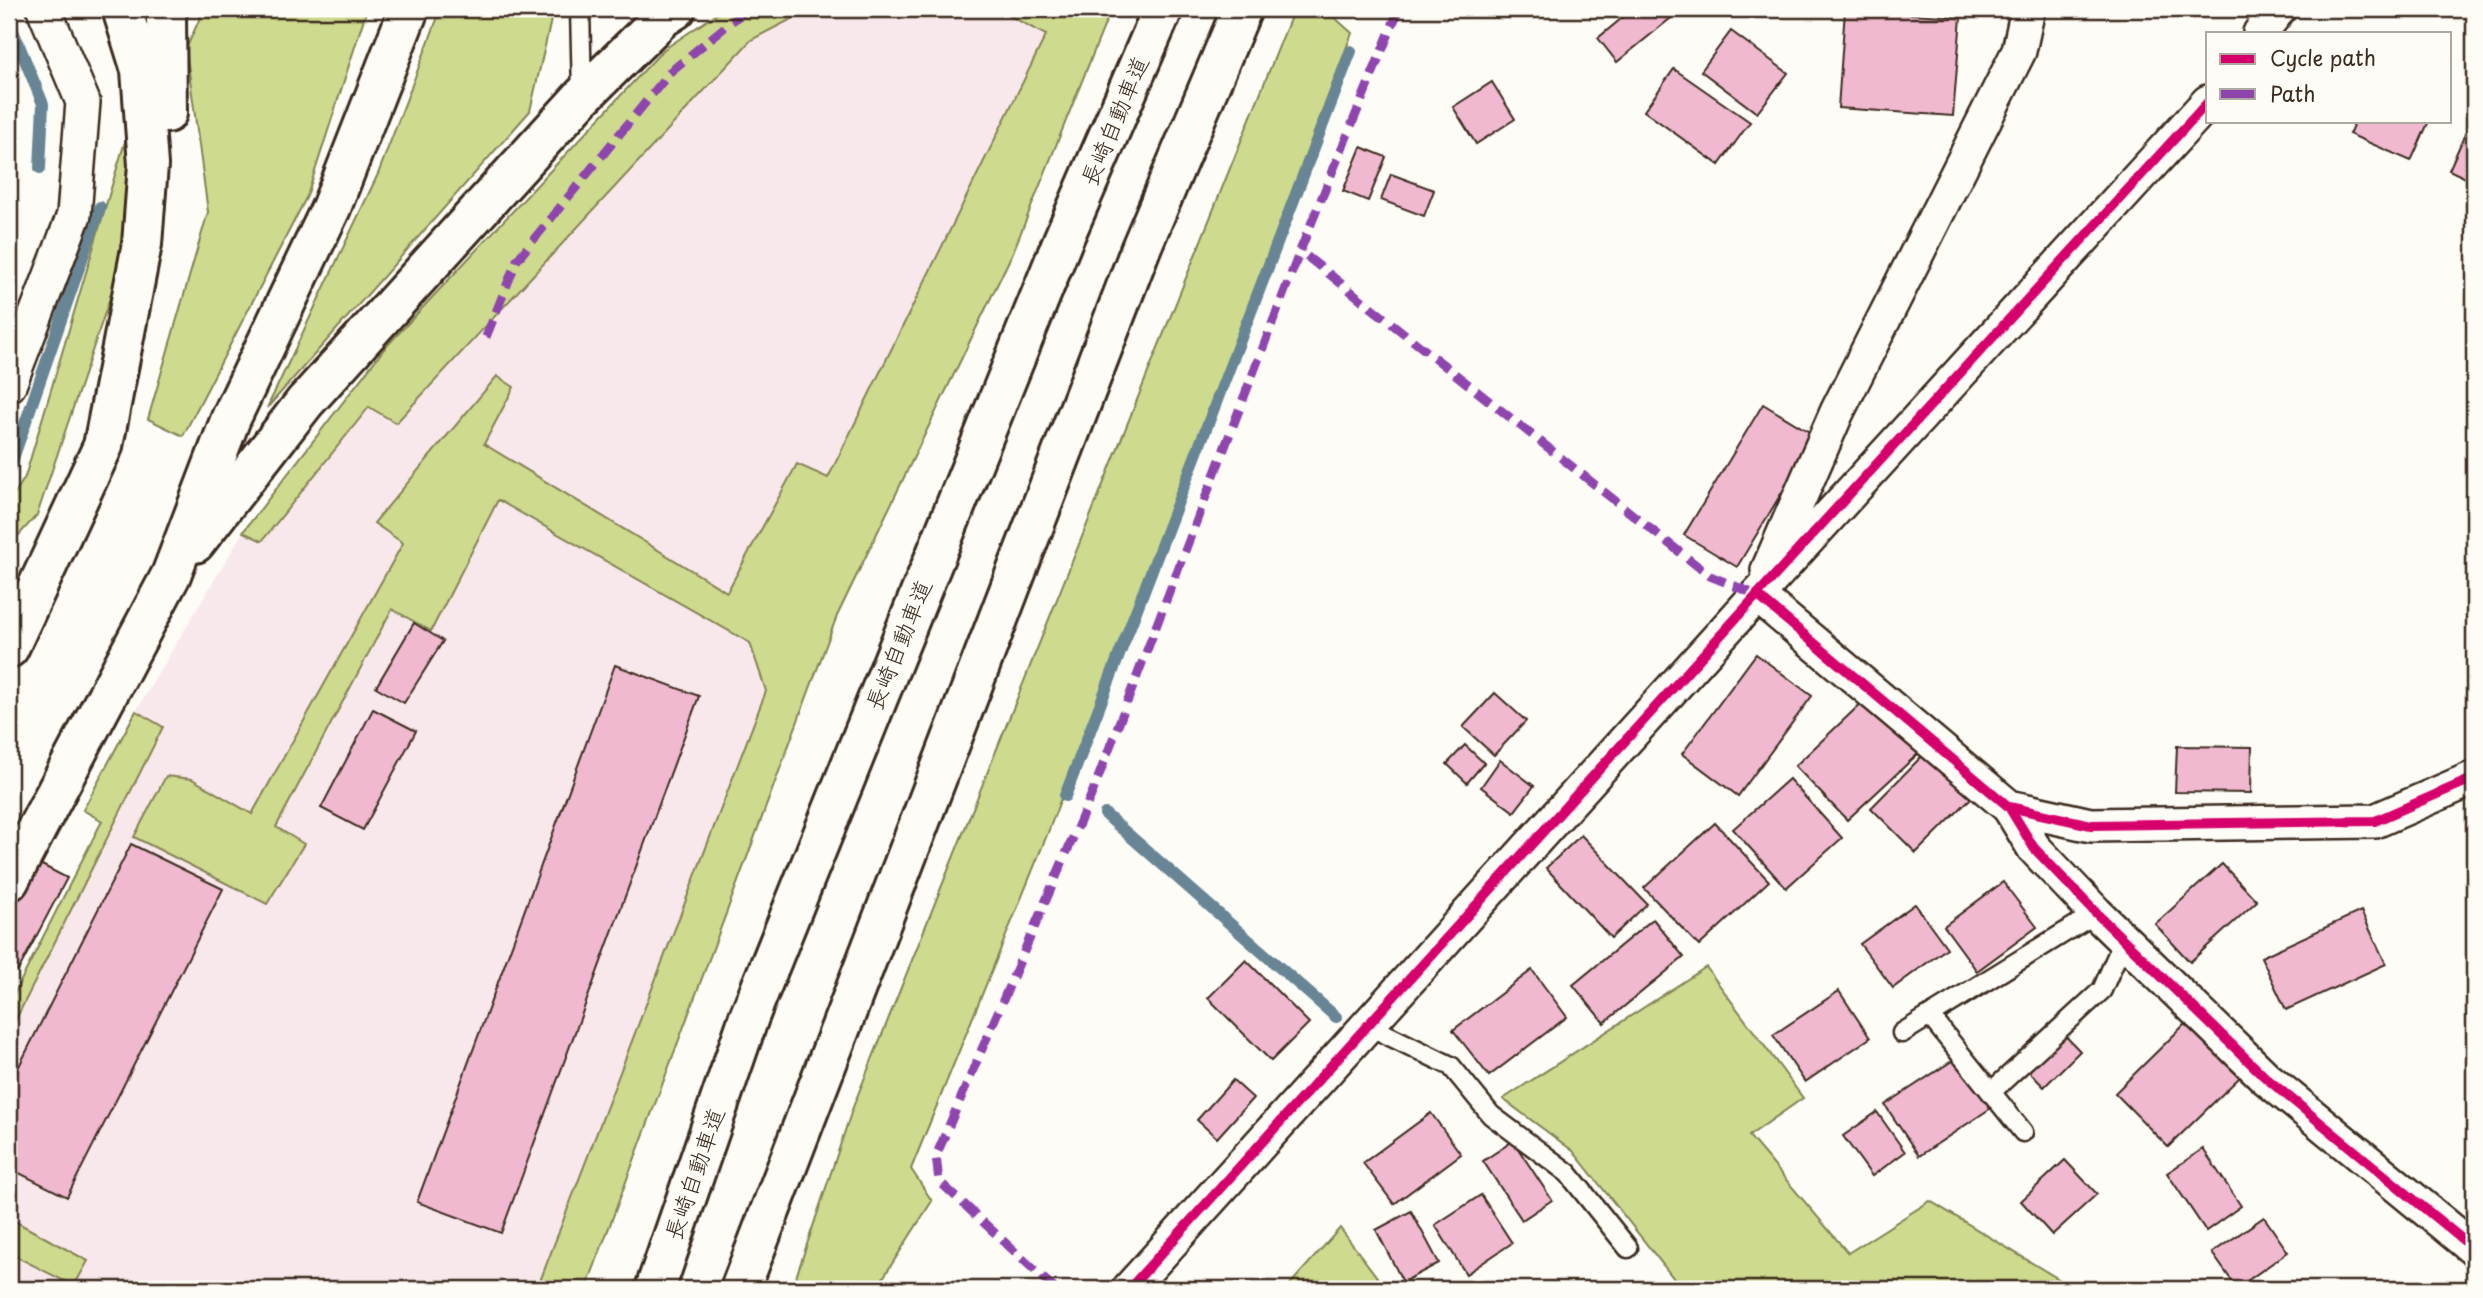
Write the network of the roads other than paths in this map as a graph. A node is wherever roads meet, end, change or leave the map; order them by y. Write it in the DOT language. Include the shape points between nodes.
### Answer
graph roads {
  1 [pos="44,9"];
  2 [pos="122,9"];
  3 [pos="168,9"];
  4 [pos="409,9"];
  5 [pos="580,9"];
  6 [pos="676,9"];
  7 [pos="1163,9"];
  8 [pos="1242,9"];
  9 [pos="2028,9"];
  10 [pos="2279,9"];
  11 [pos="2261,32"];
  12 [pos="582,97"];
  13 [pos="2206,104"];
  14 [pos="9,385"];
  15 [pos="103,446"];
  16 [pos="171,575"];
  17 [pos="1757,595"];
  18 [pos="9,648"];
  19 [pos="2474,778"];
  20 [pos="2009,807"];
  21 [pos="9,881"];
  22 [pos="2096,913"];
  23 [pos="2123,942"];
  24 [pos="1930,1016"];
  25 [pos="1367,1025"];
  26 [pos="1902,1033"];
  27 [pos="1991,1092"];
  28 [pos="2023,1132"];
  29 [pos="1628,1248"];
  30 [pos="2474,1249"];
  31 [pos="655,1289"];
  32 [pos="740,1289"];
  33 [pos="1129,1289"];
  1 -- 14 [label="street" via="83,102 74,215"];
  2 -- 15 [label="highway" via="141,70 148,165 142,244"];
  3 -- 15 [label="highway" via="164,228"];
  4 -- 16 [label="highway" via="331,208 231,418"];
  5 -- 12 [label="lane"];
  6 -- 12 [label="highway"];
  7 -- 31 [label="highway, 長崎自動車道" via="1063,240 749,1017"];
  8 -- 32 [label="highway" via="1141,248"];
  9 -- 17 [label="street" via="2018,51 1837,412"];
  10 -- 11 [label="street"];
  12 -- 16 [label="highway" via="304,402"];
  13 -- 17 [label="street"];
  15 -- 18 [label="highway"];
  16 -- 21 [label="highway"];
  17 -- 20 [label="street"];
  17 -- 25 [label="street"];
  19 -- 20 [label="street" via="2375,821 2091,825"];
  20 -- 22 [label="street" via="2034,848"];
  22 -- 23 [label="street"];
  22 -- 24 [label="lane"];
  23 -- 27 [label="lane" via="2102,990"];
  23 -- 30 [label="street" via="2266,1078"];
  24 -- 26 [label="lane"];
  24 -- 27 [label="lane"];
  25 -- 29 [label="lane" via="1451,1066 1491,1115 1568,1173"];
  25 -- 33 [label="street"];
  27 -- 28 [label="lane"];
}
